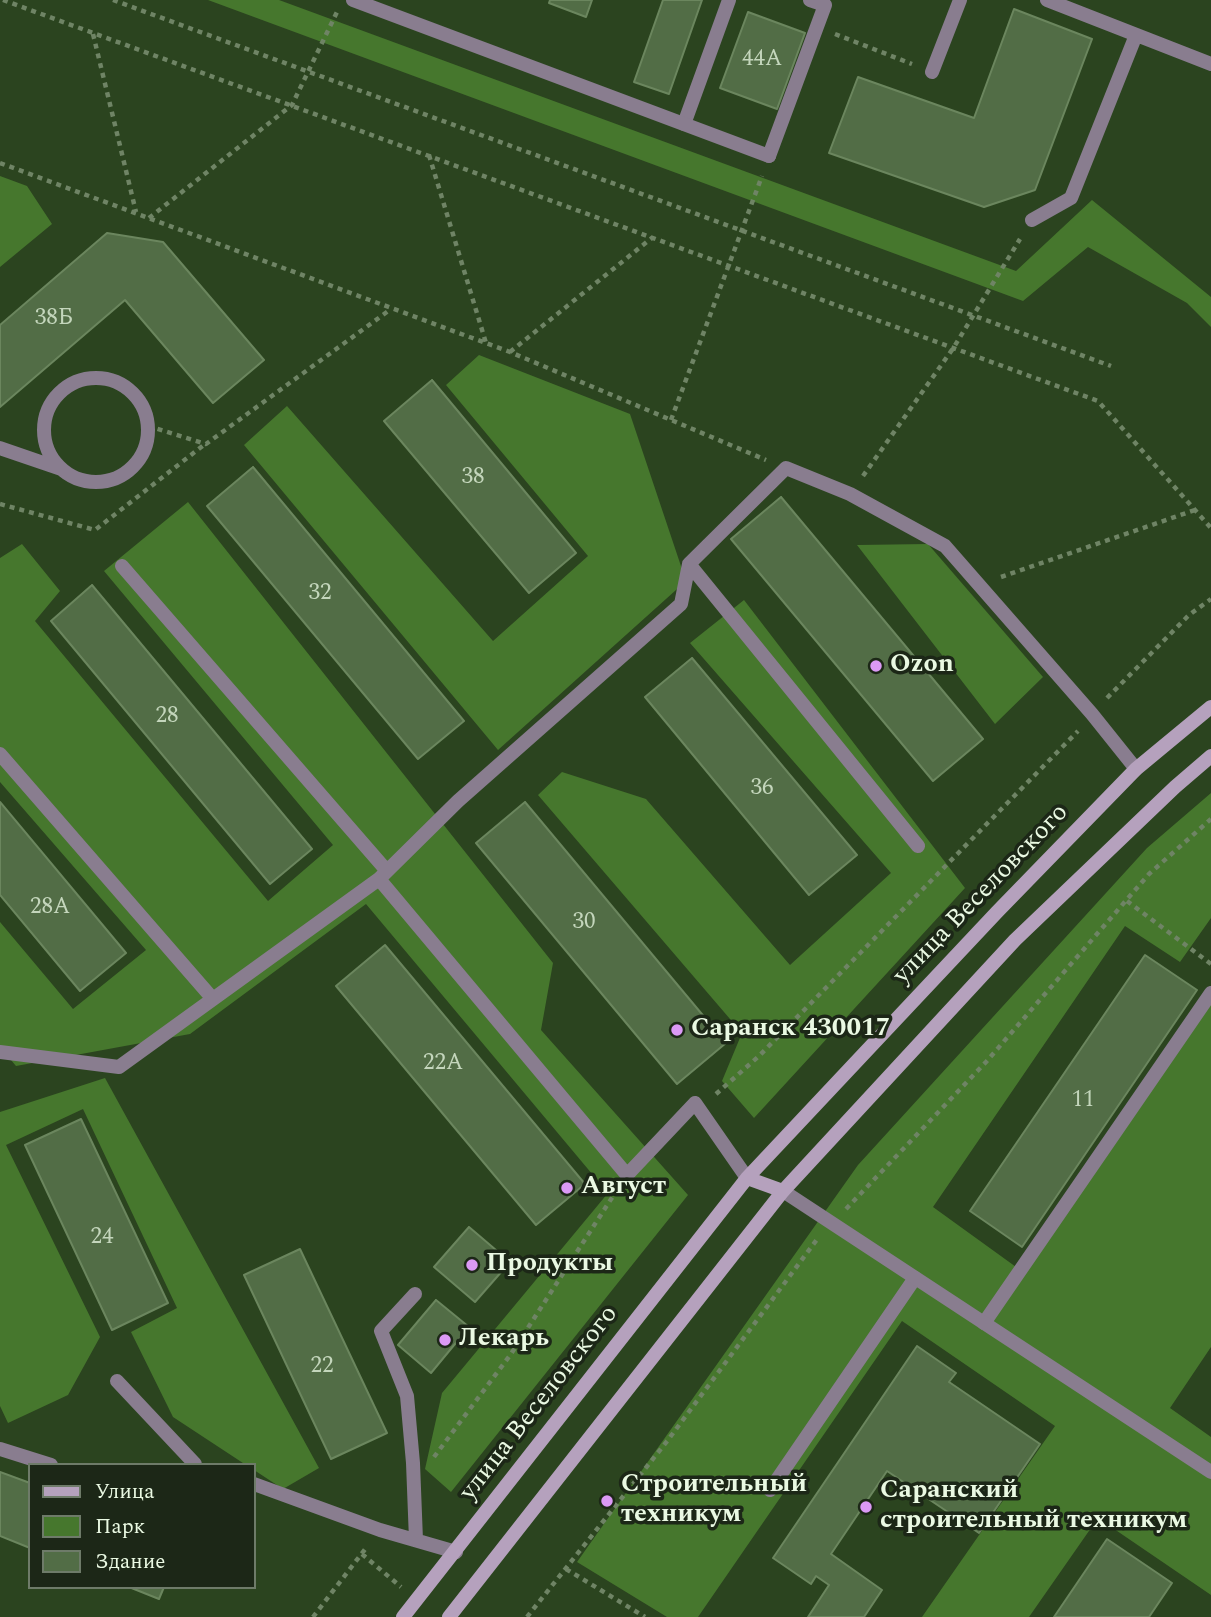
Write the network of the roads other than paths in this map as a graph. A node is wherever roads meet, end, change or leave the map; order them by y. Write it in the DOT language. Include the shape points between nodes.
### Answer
graph roads {
  1 [pos="353,0"];
  2 [pos="729,0"];
  3 [pos="810,0"];
  4 [pos="960,0"];
  5 [pos="1047,0"];
  6 [pos="1136,35"];
  7 [pos="1211,64"];
  8 [pos="932,72"];
  9 [pos="684,124"];
  10 [pos="1032,220"];
  11 [pos="0,448"];
  12 [pos="61,469"];
  13 [pos="689,564"];
  14 [pos="122,566"];
  15 [pos="1211,707"];
  16 [pos="0,754"];
  17 [pos="1211,755"];
  18 [pos="1136,769"];
  19 [pos="918,846"];
  20 [pos="383,875"];
  21 [pos="1211,993"];
  22 [pos="213,999"];
  23 [pos="0,1052"];
  24 [pos="747,1178"];
  25 [pos="783,1191"];
  26 [pos="915,1278"];
  27 [pos="415,1294"];
  28 [pos="984,1323"];
  29 [pos="117,1381"];
  30 [pos="0,1449"];
  31 [pos="45,1463"];
  32 [pos="195,1463"];
  33 [pos="1211,1472"];
  34 [pos="256,1486"];
  35 [pos="770,1490"];
  36 [pos="416,1540"];
  37 [pos="456,1552"];
  38 [pos="403,1617"];
  39 [pos="449,1617"];
  1 -- 9 [label="street"];
  2 -- 9 [label="street"];
  3 -- 9 [label="street" via="825,5 769,156"];
  4 -- 8 [label="street"];
  5 -- 6 [label="street"];
  6 -- 7 [label="street"];
  6 -- 10 [label="street" via="1071,198"];
  11 -- 12 [label="street"];
  12 -- 12 [label="street" via="50,456 44,423 58,393 72,383 105,378 134,394 148,426 146,443 126,472 93,482"];
  13 -- 18 [label="street" via="786,468 850,494 945,545"];
  13 -- 19 [label="street"];
  13 -- 20 [label="street" via="681,604 458,801"];
  14 -- 20 [label="street"];
  15 -- 18 [label="main road, улица Веселовского"];
  16 -- 22 [label="street"];
  17 -- 25 [label="main road" via="1015,940"];
  18 -- 24 [label="main road, улица Веселовского"];
  20 -- 22 [label="street"];
  20 -- 24 [label="street" via="626,1175 695,1103"];
  21 -- 28 [label="street"];
  22 -- 23 [label="street" via="119,1067"];
  24 -- 25 [label="main road"];
  24 -- 37 [label="main road, улица Веселовского"];
  25 -- 26 [label="street"];
  25 -- 39 [label="main road"];
  26 -- 28 [label="street"];
  26 -- 35 [label="street"];
  27 -- 36 [label="street" via="381,1331 407,1396"];
  28 -- 33 [label="street"];
  29 -- 32 [label="street"];
  30 -- 31 [label="street"];
  34 -- 36 [label="street"];
  36 -- 37 [label="street"];
  37 -- 38 [label="main road, улица Веселовского"];
}
